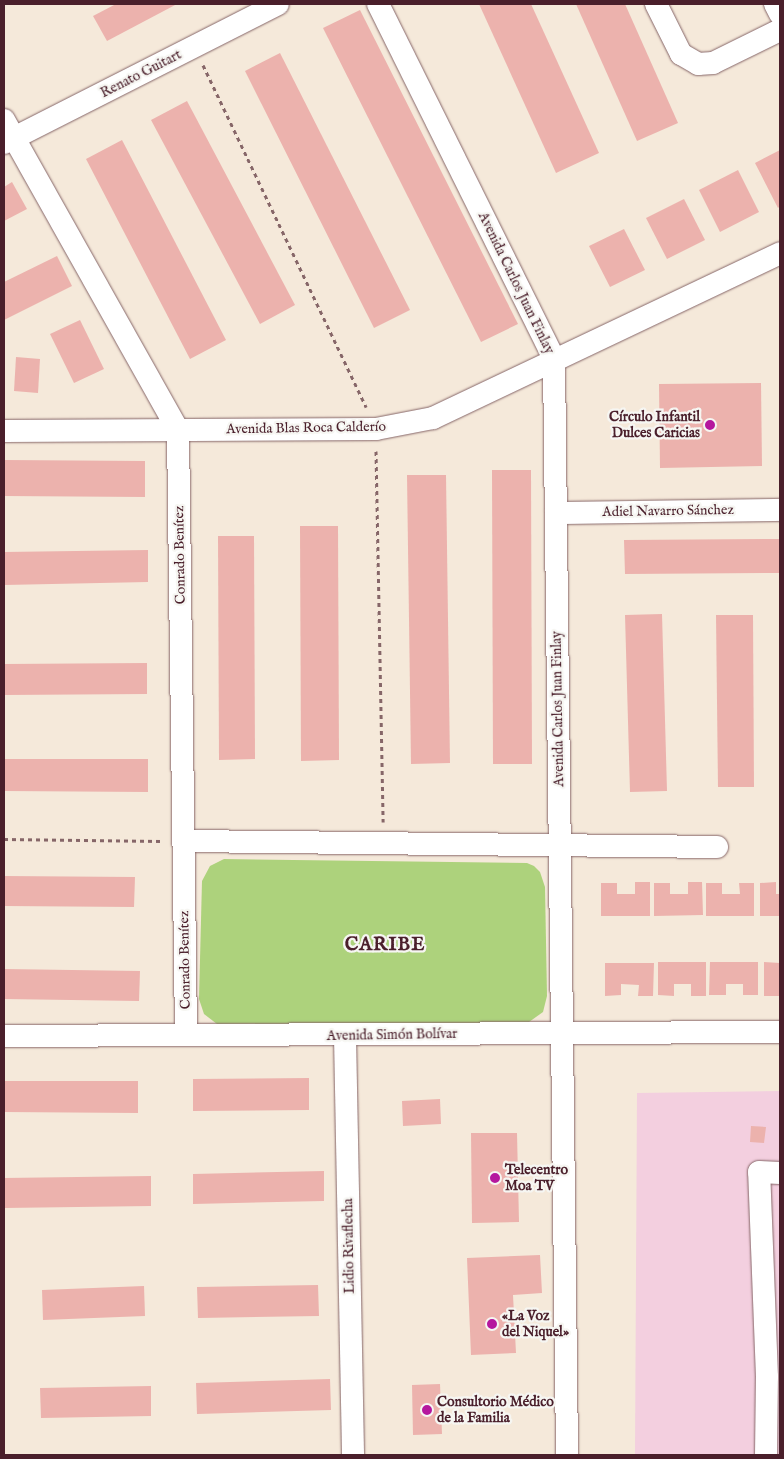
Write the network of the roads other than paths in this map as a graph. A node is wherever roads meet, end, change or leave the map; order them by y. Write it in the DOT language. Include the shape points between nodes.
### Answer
graph roads {
  1 [pos="278,4"];
  2 [pos="378,4"];
  3 [pos="656,4"];
  4 [pos="775,4"];
  5 [pos="780,14"];
  6 [pos="780,30"];
  7 [pos="7,134"];
  8 [pos="780,253"];
  9 [pos="554,359"];
  10 [pos="178,430"];
  11 [pos="4,431"];
  12 [pos="780,510"];
  13 [pos="556,513"];
  14 [pos="184,841"];
  15 [pos="560,846"];
  16 [pos="717,847"];
  17 [pos="780,1032"];
  18 [pos="562,1033"];
  19 [pos="186,1035"];
  20 [pos="4,1036"];
  21 [pos="345,1036"];
  22 [pos="780,1172"];
  23 [pos="353,1455"];
  24 [pos="567,1455"];
  25 [pos="766,1455"];
  1 -- 7 [label="street, Renato Guitart"];
  2 -- 9 [label="street, Avenida Carlos Juan Finlay"];
  3 -- 6 [label="street" via="681,54 698,64 713,63"];
  4 -- 5 [label="street"];
  7 -- 10 [label="street, Conrado Benítez"];
  8 -- 9 [label="street, Avenida Blas Roca Calderío"];
  9 -- 10 [label="street, Avenida Blas Roca Calderío" via="433,418 376,429"];
  9 -- 13 [label="street, Avenida Carlos Juan Finlay"];
  10 -- 11 [label="street, Avenida Blas Roca Calderío"];
  10 -- 14 [label="street, Conrado Benítez"];
  12 -- 13 [label="street, Adiel Navarro Sánchez"];
  13 -- 15 [label="street, Avenida Carlos Juan Finlay"];
  14 -- 15 [label="street"];
  14 -- 19 [label="street, Conrado Benítez"];
  15 -- 16 [label="street"];
  15 -- 18 [label="street, Avenida Carlos Juan Finlay"];
  17 -- 18 [label="street, Avenida Simón Bolívar"];
  18 -- 21 [label="street, Avenida Simón Bolívar"];
  18 -- 24 [label="street, Avenida Carlos Juan Finlay"];
  19 -- 20 [label="street, Avenida Simón Bolívar"];
  19 -- 21 [label="street, Avenida Simón Bolívar"];
  21 -- 23 [label="street, Lidio Rivaflecha"];
  22 -- 25 [label="street" via="759,1172 768,1377"];
}
